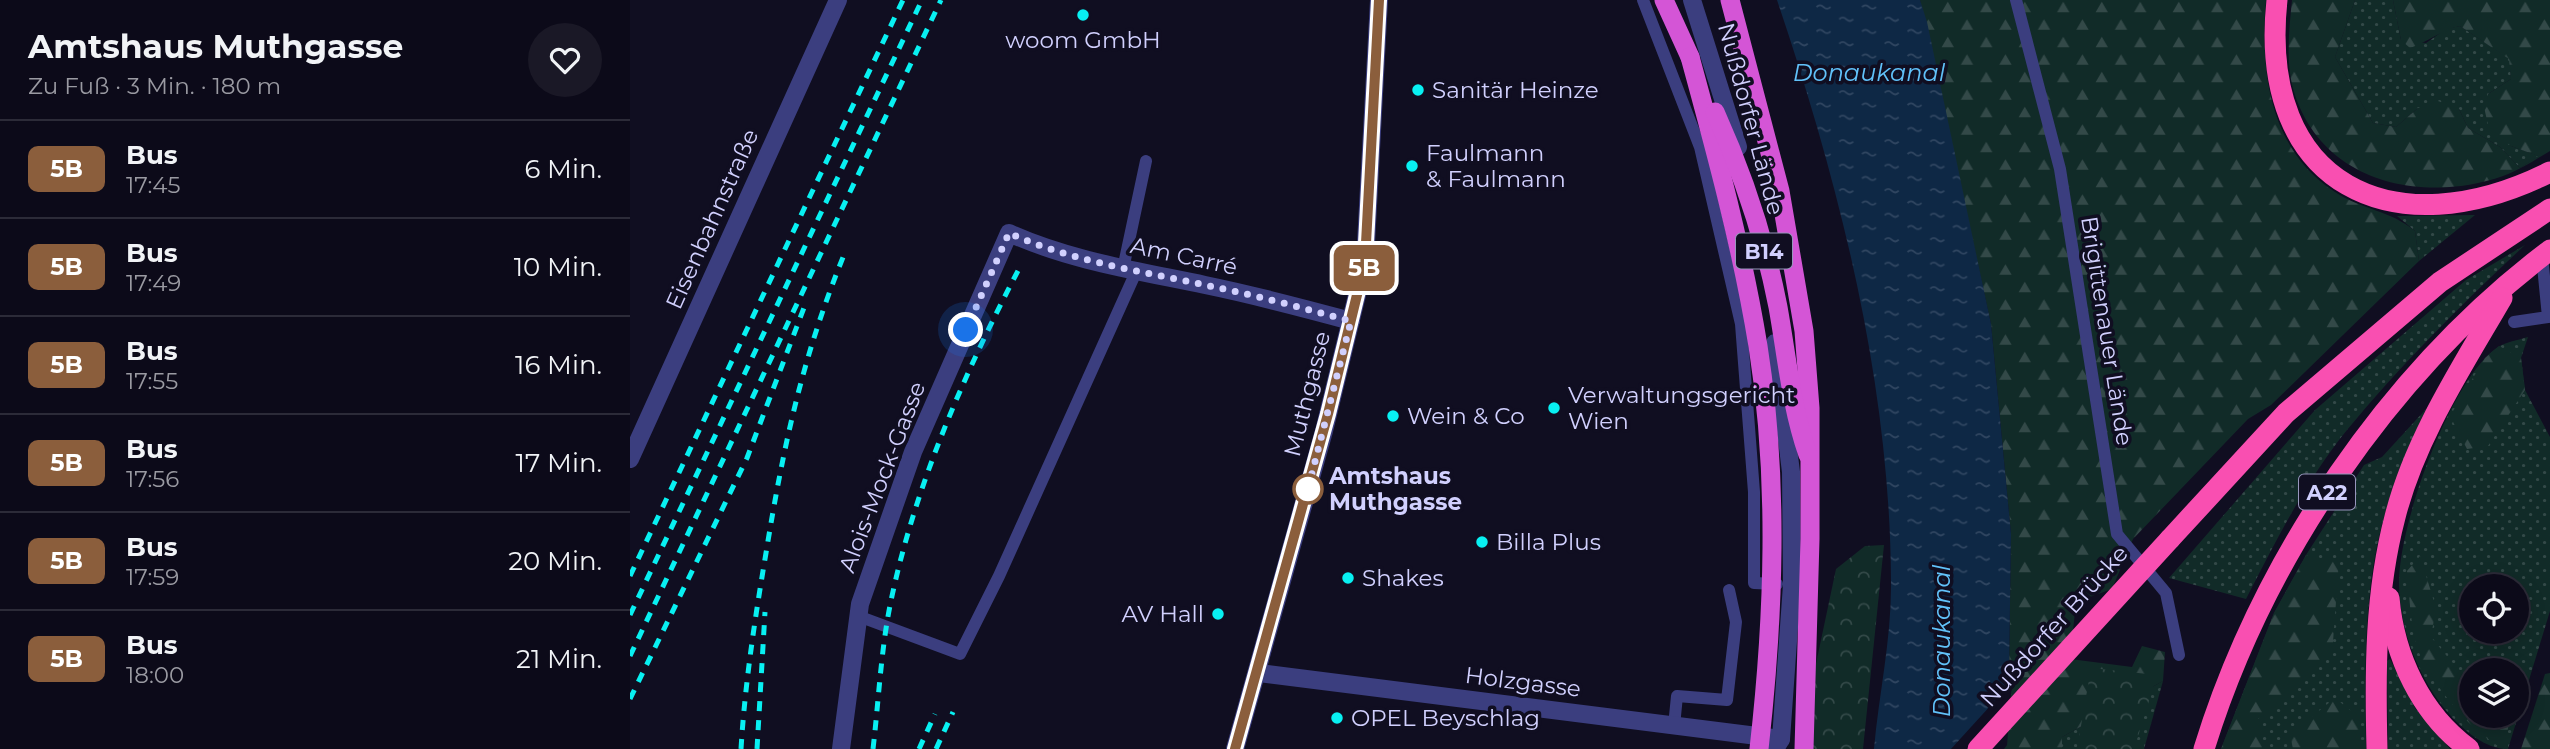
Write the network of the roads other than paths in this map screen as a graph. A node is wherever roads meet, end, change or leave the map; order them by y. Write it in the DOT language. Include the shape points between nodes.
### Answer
graph roads {
  1 [pos="838,0"];
  2 [pos="1379,0"];
  3 [pos="1643,0"];
  4 [pos="1664,0"];
  5 [pos="1692,0"];
  6 [pos="1730,0"];
  7 [pos="2016,0"];
  8 [pos="2277,0"];
  9 [pos="1690,57"];
  10 [pos="1146,161"];
  11 [pos="2550,172"];
  12 [pos="2550,209"];
  13 [pos="1009,233"];
  14 [pos="2546,253"];
  15 [pos="1130,270"];
  16 [pos="2514,278"];
  17 [pos="1351,321"];
  18 [pos="2514,322"];
  19 [pos="1808,455"];
  20 [pos="630,459"];
  21 [pos="2386,570"];
  22 [pos="1792,585"];
  23 [pos="1729,590"];
  24 [pos="858,616"];
  25 [pos="2179,655"];
  26 [pos="1259,673"];
  27 [pos="1674,726"];
  28 [pos="1778,744"];
  29 [pos="841,749"];
  30 [pos="1236,749"];
  31 [pos="1759,749"];
  32 [pos="1804,749"];
  33 [pos="1978,749"];
  34 [pos="2204,749"];
  35 [pos="2377,749"];
  36 [pos="2469,749"];
  1 -- 20 [label="street, Eisenbahnstraße"];
  2 -- 17 [label="street, Muthgasse" via="1365,262"];
  3 -- 22 [label="lane" via="1700,147 1741,324 1754,492 1754,583"];
  4 -- 9 [label="highway, B14"];
  5 -- 22 [label="street, Nußdorfer Lände" via="1737,145 1769,294 1791,472"];
  6 -- 19 [label="highway" via="1780,191 1794,267 1810,408"];
  7 -- 25 [label="lane, Brigittenauer Lände" via="2060,169 2117,534 2166,593"];
  8 -- 11 [label="highway" via="2275,59 2285,106 2308,151 2346,186 2403,205 2442,206 2477,201"];
  9 -- 19 [label="highway, B14, bridge" via="1734,154 1754,214"];
  9 -- 31 [label="highway, bridge" via="1745,278 1766,422 1772,576"];
  10 -- 15 [label="lane"];
  12 -- 33 [label="highway, Nußdorfer Brücke, bridge" via="2440,282 2286,413"];
  13 -- 15 [label="street, Am Carré" via="1035,245"];
  13 -- 24 [label="street, Alois-Mock-Gasse" via="913,452"];
  14 -- 16 [label="highway, A22"];
  14 -- 18 [label="lane" via="2548,317"];
  15 -- 17 [label="street, Am Carré"];
  15 -- 24 [label="lane" via="999,576 960,654"];
  16 -- 21 [label="highway" via="2419,451 2395,516"];
  16 -- 34 [label="highway, A22" via="2420,373 2332,483 2272,585 2233,668"];
  17 -- 26 [label="street, Muthgasse"];
  19 -- 32 [label="highway, B14"];
  21 -- 35 [label="highway" via="2375,657"];
  21 -- 36 [label="highway" via="2394,634 2403,662 2434,715"];
  22 -- 28 [label="street, Nußdorfer Lände"];
  23 -- 27 [label="lane" via="1736,622 1727,700 1677,696"];
  24 -- 29 [label="street, Alois-Mock-Gasse"];
  26 -- 27 [label="street, Holzgasse"];
  26 -- 30 [label="street, Muthgasse"];
  27 -- 28 [label="street, Holzgasse"];
}
